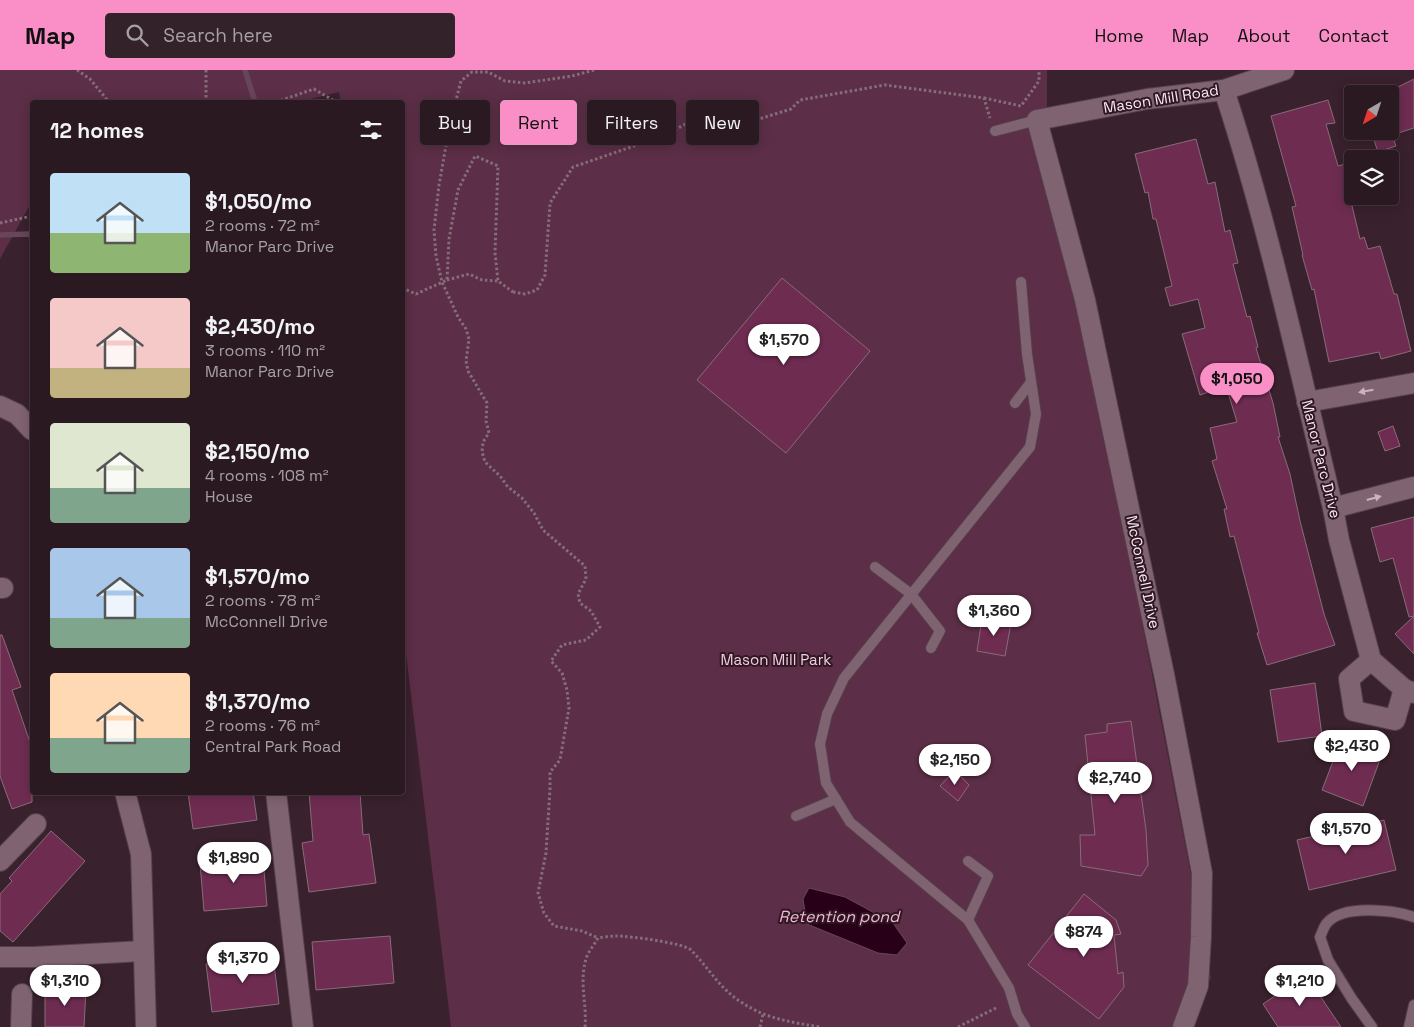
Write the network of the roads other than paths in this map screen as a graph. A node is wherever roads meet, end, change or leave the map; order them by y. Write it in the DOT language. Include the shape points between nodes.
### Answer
graph roads {
  1 [pos="1284,70"];
  2 [pos="1224,90"];
  3 [pos="1037,120"];
  4 [pos="995,130"];
  5 [pos="1021,282"];
  6 [pos="1031,382"];
  7 [pos="1414,383"];
  8 [pos="1307,402"];
  9 [pos="1015,403"];
  10 [pos="0,406"];
  11 [pos="30,428"];
  12 [pos="1414,488"];
  13 [pos="1333,508"];
  14 [pos="875,567"];
  15 [pos="911,594"];
  16 [pos="931,648"];
  17 [pos="1371,660"];
  18 [pos="1409,691"];
  19 [pos="126,795"];
  20 [pos="276,795"];
  21 [pos="836,799"];
  22 [pos="796,816"];
  23 [pos="36,824"];
  24 [pos="0,861"];
  25 [pos="968,861"];
  26 [pos="1414,917"];
  27 [pos="968,920"];
  28 [pos="143,951"];
  29 [pos="0,957"];
  30 [pos="22,994"];
  31 [pos="1414,1005"];
  32 [pos="21,1027"];
  33 [pos="146,1027"];
  34 [pos="303,1027"];
  35 [pos="1025,1027"];
  36 [pos="1182,1027"];
  37 [pos="1372,1027"];
  38 [pos="1409,1027"];
  1 -- 2 [label="street, Mason Mill Road"];
  2 -- 3 [label="street, Mason Mill Road" via="1147,99"];
  2 -- 8 [label="street, Manor Parc Drive" via="1245,158"];
  3 -- 4 [label="lane"];
  3 -- 36 [label="street, McConnell Drive" via="1085,300 1165,679 1202,873 1198,986"];
  5 -- 6 [label="lane"];
  6 -- 9 [label="lane"];
  6 -- 15 [label="lane" via="1036,414 1030,447"];
  7 -- 8 [label="street, one-way"];
  8 -- 13 [label="street, Manor Parc Drive"];
  10 -- 11 [label="street" via="17,414"];
  13 -- 12 [label="street, one-way"];
  13 -- 17 [label="street, Manor Parc Drive"];
  14 -- 15 [label="lane"];
  15 -- 16 [label="lane" via="940,631"];
  15 -- 21 [label="lane" via="844,678 827,714 820,744 826,782"];
  17 -- 18 [label="street"];
  17 -- 18 [label="street" via="1349,679 1354,711 1395,720"];
  19 -- 28 [label="street" via="141,854"];
  20 -- 34 [label="street"];
  21 -- 22 [label="lane"];
  21 -- 27 [label="lane" via="850,822"];
  23 -- 24 [label="street"];
  25 -- 27 [label="lane" via="988,876"];
  26 -- 37 [label="lane" via="1400,912 1368,909 1337,916 1326,923 1320,937 1328,960"];
  27 -- 35 [label="lane" via="1008,988"];
  28 -- 29 [label="street"];
  28 -- 33 [label="street"];
  30 -- 32 [label="street"];
  31 -- 38 [label="lane"];
}
